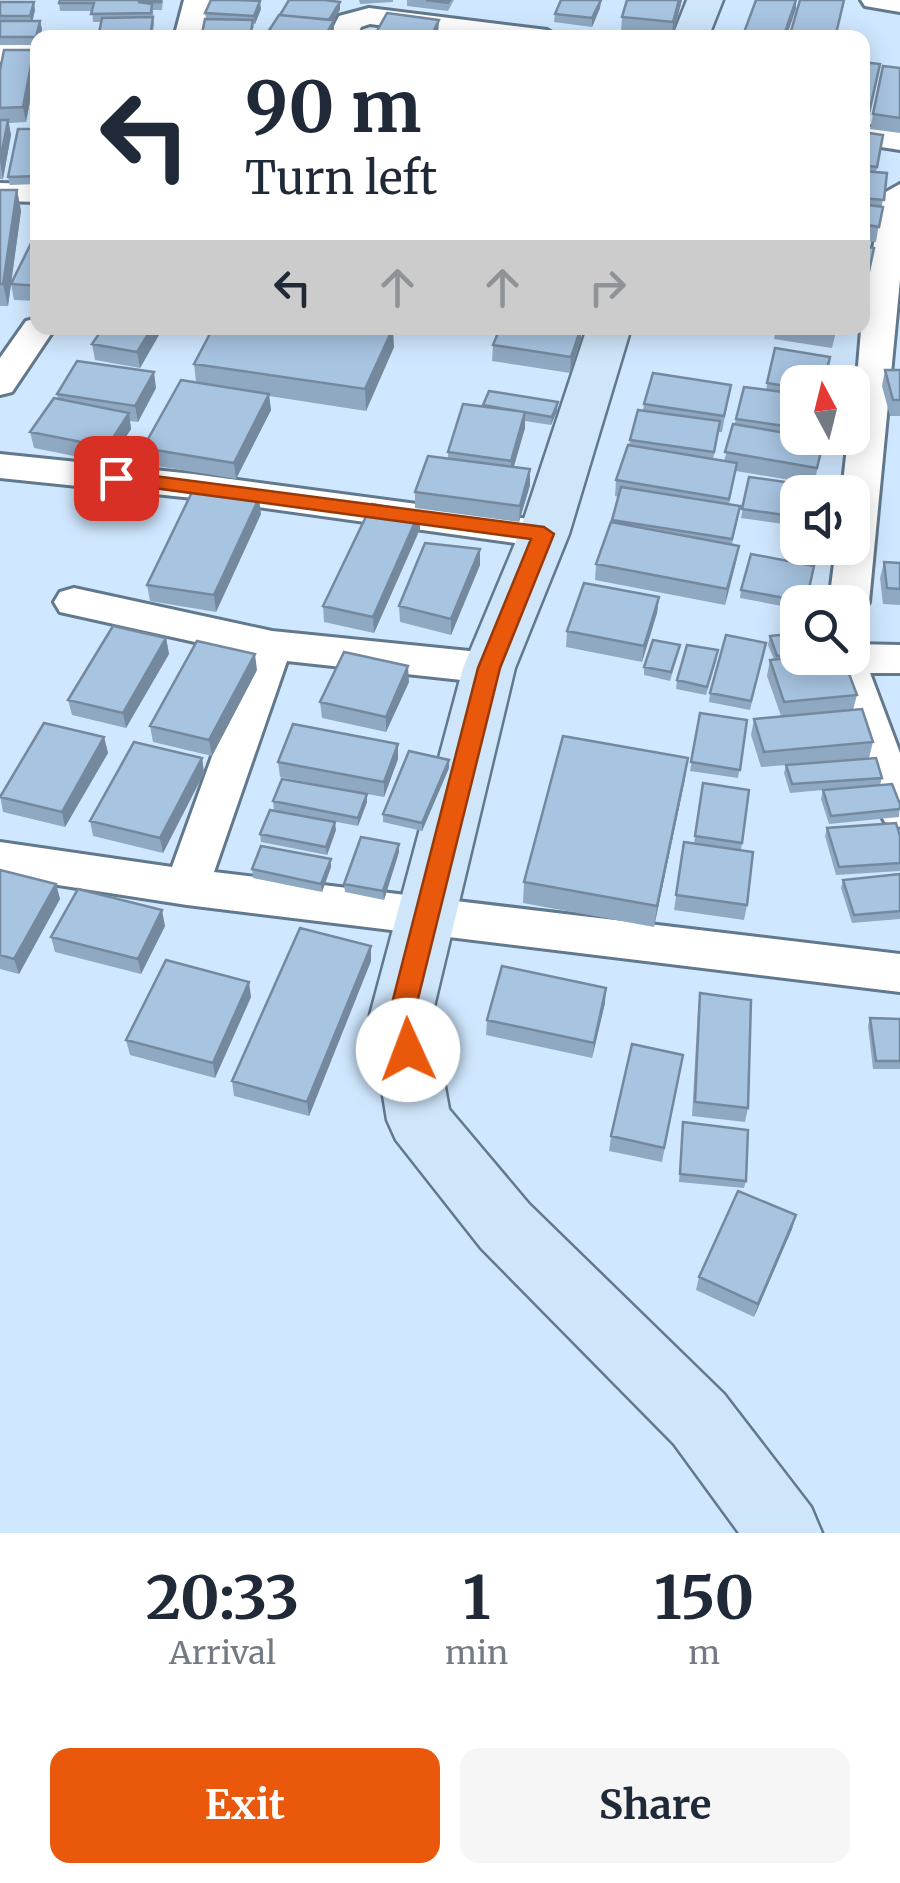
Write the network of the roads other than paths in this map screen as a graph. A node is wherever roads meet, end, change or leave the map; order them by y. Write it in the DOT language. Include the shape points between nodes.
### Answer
graph roads {
  1 [pos="198,0"];
  2 [pos="705,0"];
  3 [pos="875,0"];
  4 [pos="900,4"];
  5 [pos="190,30"];
  6 [pos="346,30"];
  7 [pos="482,30"];
  8 [pos="693,30"];
  9 [pos="0,53"];
  10 [pos="30,53"];
  11 [pos="870,137"];
  12 [pos="900,141"];
  13 [pos="0,192"];
  14 [pos="30,193"];
  15 [pos="900,193"];
  16 [pos="881,294"];
  17 [pos="30,325"];
  18 [pos="0,326"];
  19 [pos="32,335"];
  20 [pos="607,335"];
  21 [pos="0,384"];
  22 [pos="0,466"];
  23 [pos="544,534"];
  24 [pos="851,585"];
  25 [pos="74,602"];
  26 [pos="272,645"];
  27 [pos="870,658"];
  28 [pos="900,659"];
  29 [pos="489,668"];
  30 [pos="850,675"];
  31 [pos="900,810"];
  32 [pos="0,859"];
  33 [pos="187,887"];
  34 [pos="430,916"];
  35 [pos="900,973"];
  36 [pos="785,1533"];
  1 -- 5 [label="street"];
  2 -- 8 [label="street"];
  3 -- 4 [label="street"];
  6 -- 7 [label="street" via="369,16"];
  9 -- 10 [label="street"];
  11 -- 12 [label="street"];
  13 -- 14 [label="street"];
  15 -- 16 [label="street"];
  16 -- 24 [label="street"];
  17 -- 18 [label="street"];
  19 -- 21 [label="street"];
  20 -- 23 [label="street"];
  22 -- 23 [label="street"];
  23 -- 29 [label="street"];
  25 -- 26 [label="street"];
  26 -- 29 [label="street"];
  26 -- 33 [label="street"];
  27 -- 28 [label="street"];
  29 -- 34 [label="street"];
  30 -- 31 [label="street"];
  32 -- 33 [label="street"];
  33 -- 34 [label="street"];
  34 -- 35 [label="street"];
  34 -- 36 [label="street" via="402,1015 420,1120 505,1226 699,1419"];
}
